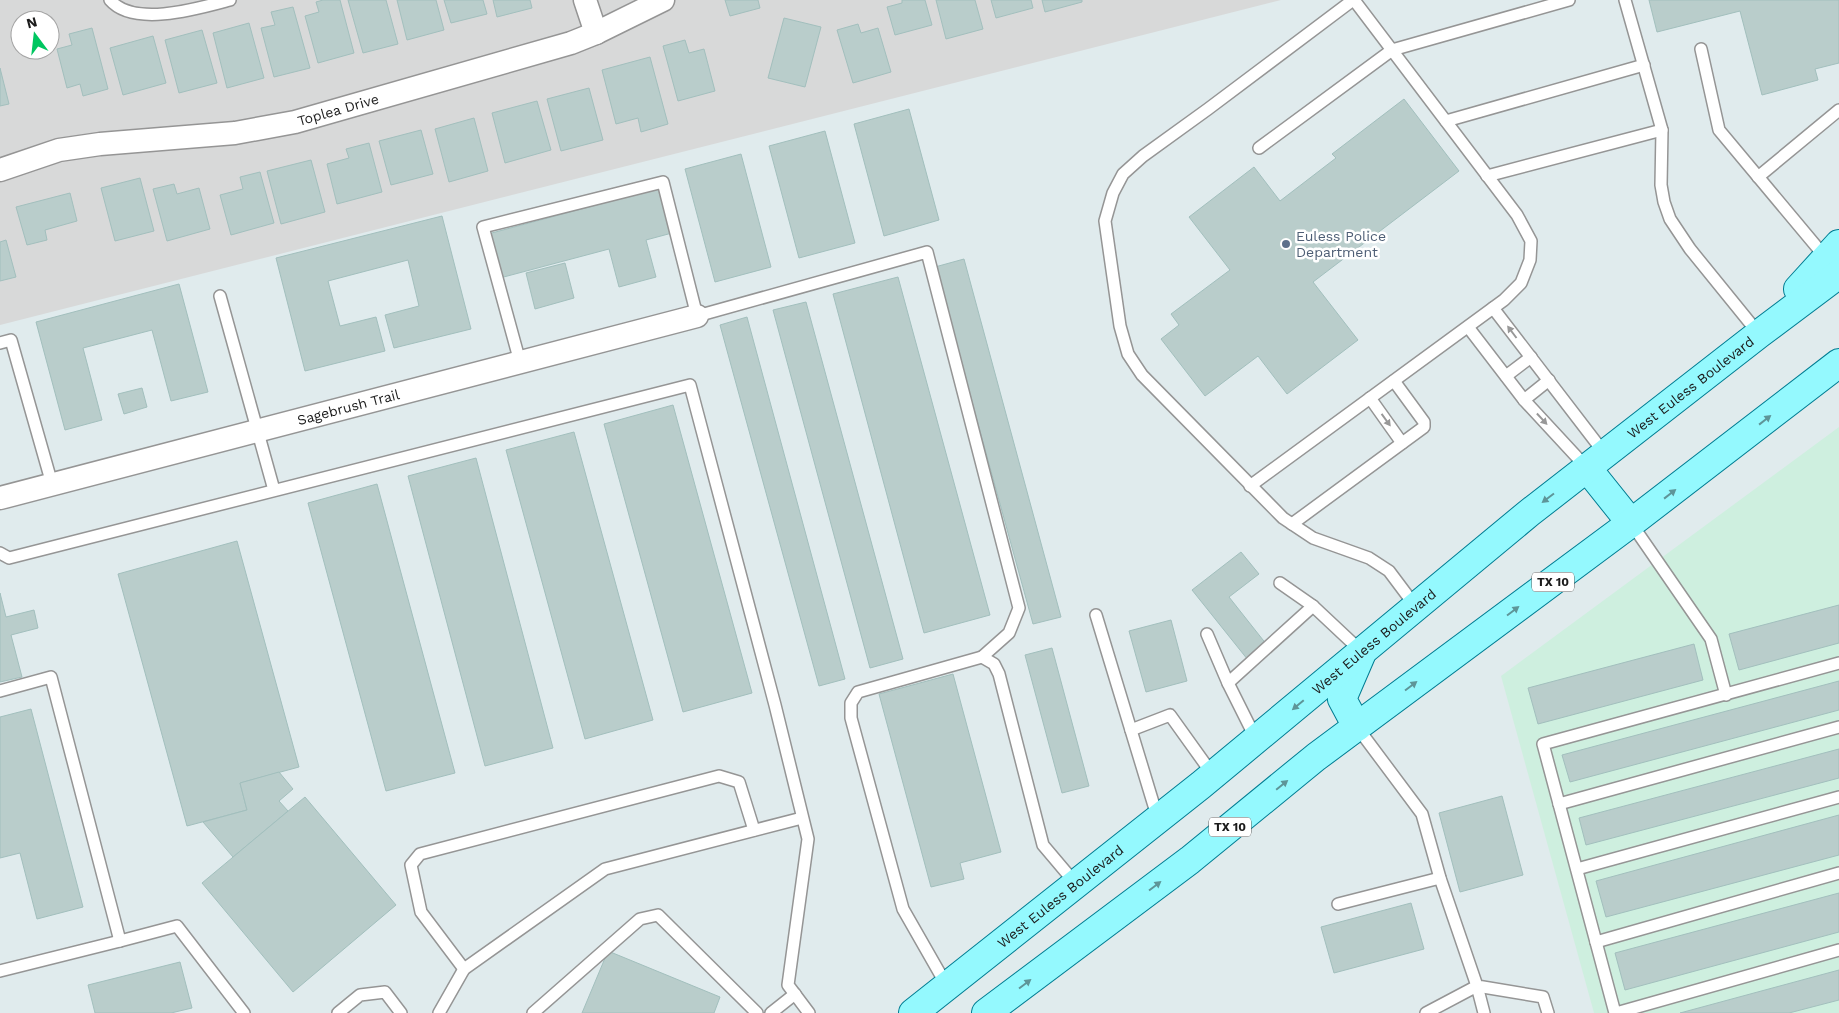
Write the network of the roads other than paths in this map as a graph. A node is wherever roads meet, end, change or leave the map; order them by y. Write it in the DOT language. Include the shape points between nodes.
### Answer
graph roads {
  1 [pos="110,0"];
  2 [pos="230,0"];
  3 [pos="585,0"];
  4 [pos="663,0"];
  5 [pos="1354,0"];
  6 [pos="1569,0"];
  7 [pos="1625,0"];
  8 [pos="596,33"];
  9 [pos="1702,49"];
  10 [pos="1392,50"];
  11 [pos="1644,65"];
  12 [pos="1839,110"];
  13 [pos="1446,121"];
  14 [pos="1662,130"];
  15 [pos="1259,148"];
  16 [pos="0,170"];
  17 [pos="1487,176"];
  18 [pos="1758,177"];
  19 [pos="1835,259"];
  20 [pos="220,296"];
  21 [pos="1493,308"];
  22 [pos="697,316"];
  23 [pos="1468,326"];
  24 [pos="1759,334"];
  25 [pos="0,343"];
  26 [pos="1531,357"];
  27 [pos="520,362"];
  28 [pos="1834,371"];
  29 [pos="1506,376"];
  30 [pos="1549,380"];
  31 [pos="1394,381"];
  32 [pos="1370,398"];
  33 [pos="1524,400"];
  34 [pos="256,431"];
  35 [pos="1402,442"];
  36 [pos="1596,461"];
  37 [pos="52,484"];
  38 [pos="1250,486"];
  39 [pos="274,490"];
  40 [pos="0,498"];
  41 [pos="1292,524"];
  42 [pos="1631,524"];
  43 [pos="0,554"];
  44 [pos="1280,583"];
  45 [pos="1313,606"];
  46 [pos="1416,607"];
  47 [pos="1096,615"];
  48 [pos="1207,634"];
  49 [pos="1362,652"];
  50 [pos="982,657"];
  51 [pos="1839,663"];
  52 [pos="1228,683"];
  53 [pos="0,691"];
  54 [pos="1726,695"];
  55 [pos="1357,726"];
  56 [pos="1839,727"];
  57 [pos="1131,730"];
  58 [pos="1256,739"];
  59 [pos="1213,775"];
  60 [pos="1839,797"];
  61 [pos="1559,804"];
  62 [pos="802,818"];
  63 [pos="1158,819"];
  64 [pos="754,830"];
  65 [pos="1576,868"];
  66 [pos="1839,873"];
  67 [pos="1440,878"];
  68 [pos="1076,884"];
  69 [pos="1338,904"];
  70 [pos="120,941"];
  71 [pos="1596,942"];
  72 [pos="1839,950"];
  73 [pos="464,969"];
  74 [pos="0,971"];
  75 [pos="947,986"];
  76 [pos="1477,986"];
  77 [pos="795,994"];
  78 [pos="244,1013"];
  79 [pos="338,1013"];
  80 [pos="401,1013"];
  81 [pos="439,1013"];
  82 [pos="533,1013"];
  83 [pos="757,1013"];
  84 [pos="771,1013"];
  85 [pos="809,1013"];
  86 [pos="912,1013"];
  87 [pos="986,1013"];
  88 [pos="1426,1013"];
  89 [pos="1484,1013"];
  90 [pos="1548,1013"];
  91 [pos="1615,1013"];
  1 -- 2 [label="lane" via="121,9 160,15"];
  3 -- 8 [label="street"];
  4 -- 8 [label="street, Toplea Drive"];
  5 -- 10 [label="lane"];
  5 -- 38 [label="lane" via="1122,174 1105,221 1120,326 1128,354 1142,375"];
  6 -- 10 [label="lane"];
  7 -- 11 [label="lane"];
  8 -- 16 [label="street, Toplea Drive" via="571,43 295,122 235,133 59,150"];
  9 -- 18 [label="lane" via="1719,130"];
  10 -- 13 [label="lane"];
  10 -- 15 [label="lane"];
  11 -- 13 [label="lane"];
  11 -- 14 [label="lane"];
  12 -- 18 [label="lane"];
  13 -- 17 [label="lane"];
  14 -- 17 [label="lane"];
  14 -- 24 [label="lane" via="1661,185 1670,219 1690,249"];
  17 -- 21 [label="lane" via="1531,241 1530,260 1522,283"];
  18 -- 19 [label="lane"];
  19 -- 24 [label="main road, West Euless Boulevard"];
  20 -- 34 [label="lane"];
  21 -- 23 [label="lane"];
  26 -- 21 [label="lane, one-way"];
  22 -- 27 [label="street, Sagebrush Trail"];
  22 -- 27 [label="lane" via="663,182 484,226"];
  22 -- 50 [label="lane" via="927,252 1019,608 1010,633"];
  23 -- 29 [label="lane"];
  23 -- 31 [label="lane"];
  24 -- 36 [label="main road, West Euless Boulevard"];
  25 -- 37 [label="lane" via="12,340"];
  26 -- 29 [label="lane"];
  26 -- 30 [label="lane"];
  27 -- 34 [label="street, Sagebrush Trail"];
  42 -- 28 [label="main road, TX 10, one-way"];
  29 -- 33 [label="lane"];
  30 -- 33 [label="lane"];
  30 -- 36 [label="lane"];
  31 -- 32 [label="lane"];
  31 -- 35 [label="lane" via="1424,422 1424,427"];
  32 -- 35 [label="lane, one-way"];
  32 -- 38 [label="lane"];
  33 -- 36 [label="lane, one-way"];
  34 -- 37 [label="street, Sagebrush Trail"];
  34 -- 39 [label="lane"];
  35 -- 41 [label="lane"];
  36 -- 42 [label="main road"];
  36 -- 46 [label="main road, West Euless Boulevard, one-way"];
  37 -- 40 [label="street, Sagebrush Trail"];
  38 -- 41 [label="lane"];
  39 -- 43 [label="lane" via="9,558"];
  39 -- 62 [label="lane" via="690,385"];
  41 -- 46 [label="lane" via="1313,538 1369,558 1389,570"];
  42 -- 54 [label="lane" via="1711,639"];
  55 -- 42 [label="main road, TX 10, one-way"];
  44 -- 45 [label="lane"];
  45 -- 49 [label="lane"];
  45 -- 52 [label="lane"];
  46 -- 49 [label="main road, West Euless Boulevard"];
  47 -- 57 [label="lane"];
  48 -- 52 [label="lane"];
  49 -- 55 [label="main road" via="1342,699"];
  49 -- 58 [label="main road, West Euless Boulevard, one-way"];
  50 -- 68 [label="lane" via="994,664 999,674 1043,845"];
  50 -- 75 [label="lane" via="858,692 851,704 903,909"];
  51 -- 54 [label="lane"];
  52 -- 58 [label="lane"];
  53 -- 70 [label="lane" via="51,677"];
  54 -- 61 [label="lane" via="1543,744"];
  55 -- 67 [label="lane" via="1422,814"];
  87 -- 55 [label="main road, TX 10, one-way" via="1190,860"];
  56 -- 61 [label="lane"];
  57 -- 59 [label="lane" via="1170,715"];
  57 -- 63 [label="lane"];
  58 -- 59 [label="main road, West Euless Boulevard"];
  59 -- 63 [label="main road, West Euless Boulevard"];
  60 -- 65 [label="lane"];
  61 -- 65 [label="lane"];
  62 -- 64 [label="lane"];
  62 -- 77 [label="lane" via="808,840 788,986"];
  63 -- 68 [label="main road, West Euless Boulevard"];
  64 -- 73 [label="lane" via="606,870"];
  64 -- 73 [label="lane" via="739,782 719,776 420,854 410,865 421,912"];
  65 -- 71 [label="lane"];
  66 -- 71 [label="lane"];
  67 -- 69 [label="lane"];
  67 -- 76 [label="lane"];
  68 -- 75 [label="main road, West Euless Boulevard"];
  70 -- 74 [label="lane"];
  70 -- 78 [label="lane" via="177,926"];
  71 -- 91 [label="lane"];
  72 -- 91 [label="lane"];
  73 -- 81 [label="lane"];
  75 -- 86 [label="main road, West Euless Boulevard"];
  76 -- 88 [label="lane"];
  76 -- 89 [label="lane"];
  76 -- 90 [label="lane" via="1543,997"];
  77 -- 84 [label="lane"];
  77 -- 85 [label="lane"];
  79 -- 80 [label="lane" via="360,995 385,992"];
  82 -- 83 [label="lane" via="640,919 658,915"];
}
